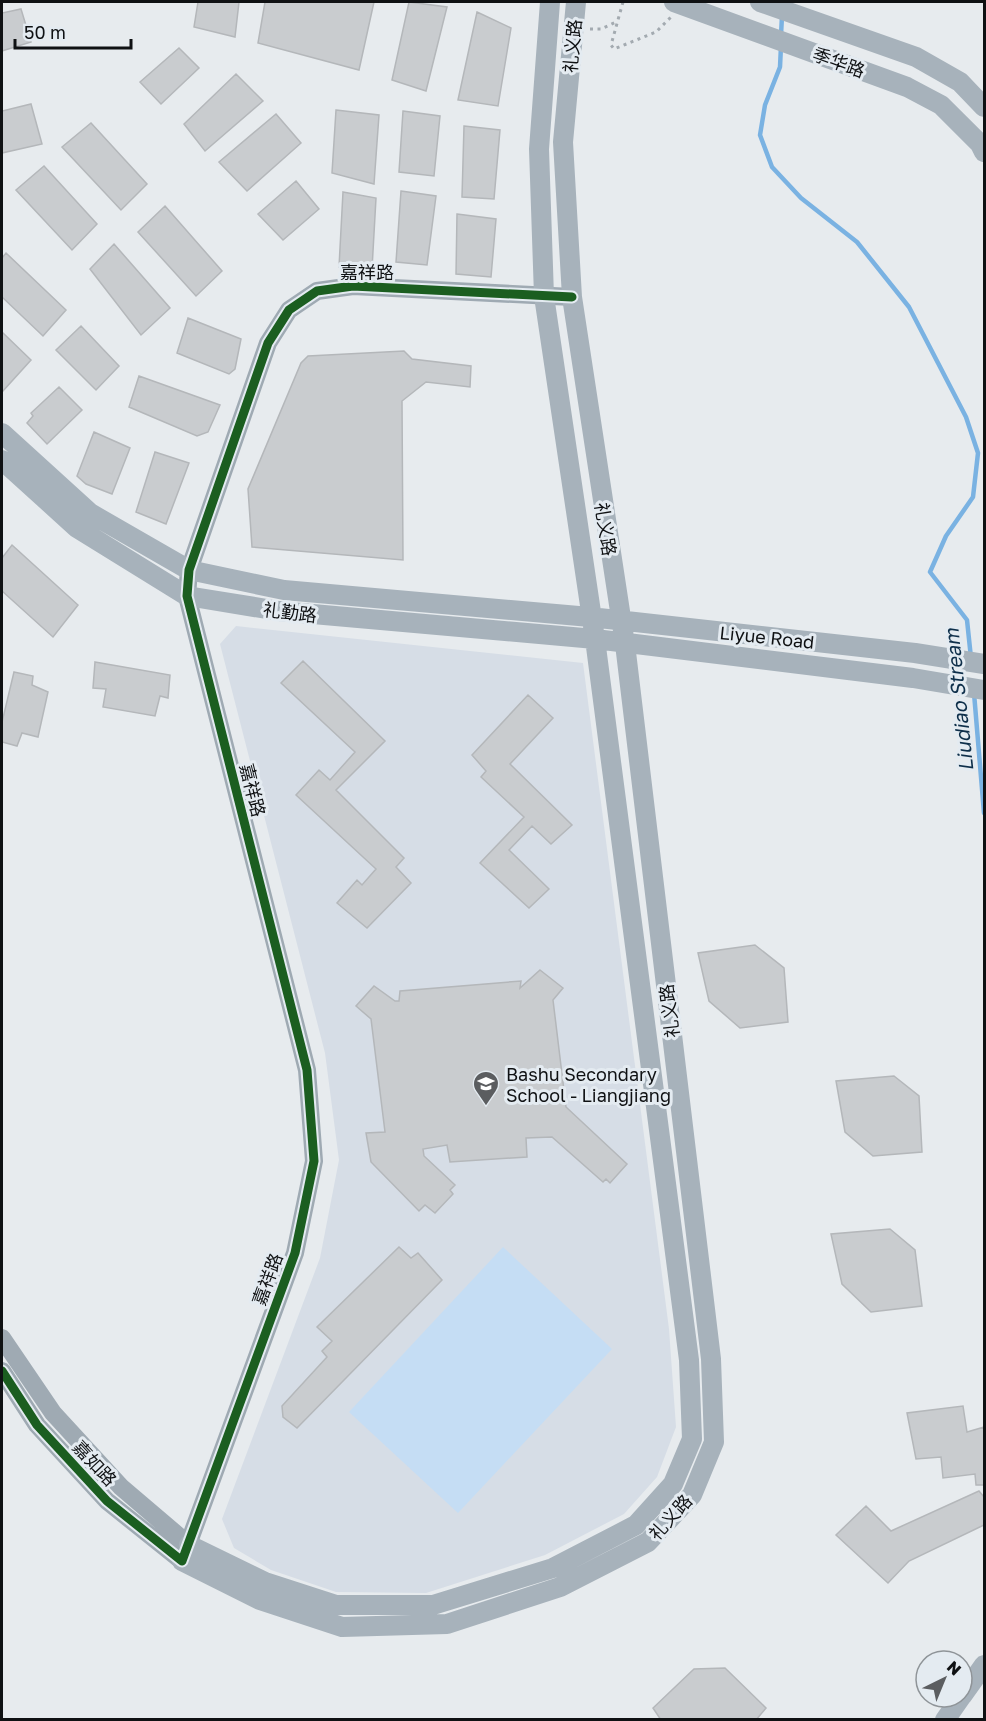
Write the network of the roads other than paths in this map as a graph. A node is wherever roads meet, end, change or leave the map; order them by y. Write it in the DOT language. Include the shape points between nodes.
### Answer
graph roads {
  1 [pos="550,2"];
  2 [pos="576,2"];
  3 [pos="760,2"];
  4 [pos="674,6"];
  5 [pos="984,107"];
  6 [pos="984,152"];
  7 [pos="544,296"];
  8 [pos="572,297"];
  9 [pos="2,433"];
  10 [pos="2,459"];
  11 [pos="189,570"];
  12 [pos="187,596"];
  13 [pos="590,617"];
  14 [pos="620,621"];
  15 [pos="595,639"];
  16 [pos="625,644"];
  17 [pos="984,664"];
  18 [pos="984,690"];
  19 [pos="2,1338"];
  20 [pos="2,1371"];
  21 [pos="185,1553"];
  22 [pos="984,1665"];
  23 [pos="974,1679"];
  1 -- 7 [label="main road, 礼义路" via="538,149"];
  2 -- 8 [label="main road, 礼义路" via="563,142"];
  3 -- 5 [label="main road, 季华路" via="916,57 960,82"];
  4 -- 6 [label="main road, 季华路, bridge" via="907,87 941,105"];
  7 -- 8 [label="street, 嘉祥路"];
  7 -- 11 [label="street, 嘉祥路" via="353,286 317,291 289,310 268,343"];
  7 -- 13 [label="main road, 礼义路"];
  8 -- 14 [label="main road, 礼义路"];
  9 -- 11 [label="main road, 礼勤路" via="90,513"];
  10 -- 12 [label="main road, 礼勤路" via="77,528"];
  11 -- 12 [label="street, 嘉祥路"];
  11 -- 13 [label="main road, 礼勤路" via="284,590"];
  12 -- 15 [label="main road, 礼勤路" via="279,612"];
  12 -- 21 [label="street, 嘉祥路" via="307,1070 314,1161 295,1253"];
  13 -- 14 [label="main road, 礼勤路"];
  13 -- 15 [label="main road, 礼义路"];
  14 -- 16 [label="main road, 礼义路"];
  14 -- 17 [label="main road, Liyue Road" via="915,652"];
  15 -- 16 [label="main road, 礼勤路"];
  15 -- 21 [label="main road, 礼义路" via="689,1360 692,1439 673,1485 636,1525 553,1568 433,1605 336,1605"];
  16 -- 18 [label="main road, Liyue Road" via="914,678"];
  16 -- 21 [label="main road, 礼义路" via="711,1359 714,1442 692,1495 648,1542 560,1587 447,1624 342,1627 260,1600"];
  19 -- 21 [label="street, 嘉如路" via="53,1413"];
  20 -- 21 [label="street, 嘉如路" via="37,1425 107,1501"];
  22 -- 23 [label="main road"];
}
